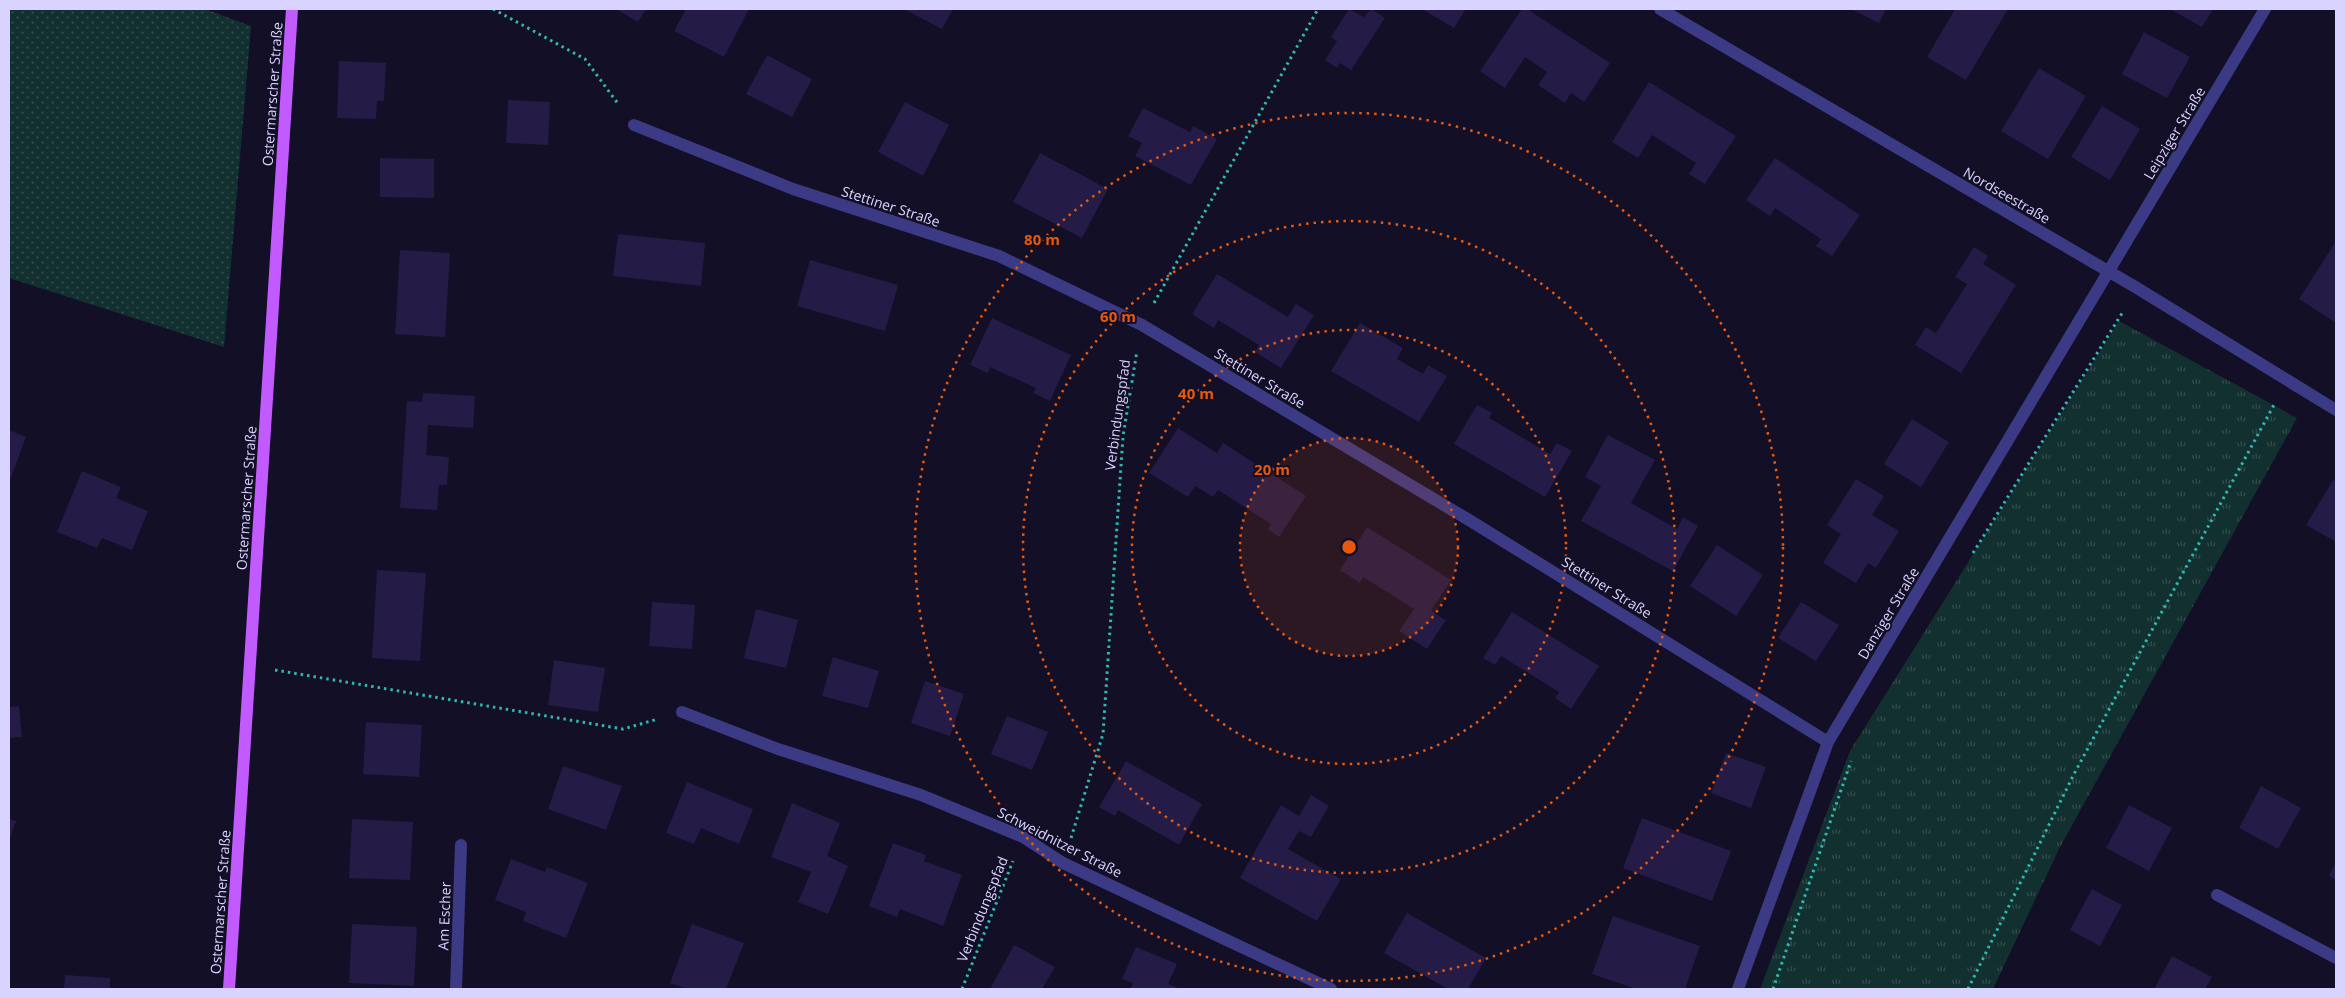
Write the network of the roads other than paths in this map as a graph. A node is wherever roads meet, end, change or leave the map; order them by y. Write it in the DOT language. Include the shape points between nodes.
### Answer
graph roads {
  1 [pos="292,9"];
  2 [pos="1660,9"];
  3 [pos="2266,9"];
  4 [pos="634,125"];
  5 [pos="2109,272"];
  6 [pos="2336,410"];
  7 [pos="682,712"];
  8 [pos="1828,742"];
  9 [pos="461,845"];
  10 [pos="2217,895"];
  11 [pos="2336,958"];
  12 [pos="230,989"];
  13 [pos="456,989"];
  14 [pos="1331,989"];
  15 [pos="1738,989"];
  1 -- 12 [label="main road, Ostermarscher Straße"];
  2 -- 5 [label="street, Nordseestraße"];
  3 -- 5 [label="street, Leipziger Straße"];
  4 -- 8 [label="street, Stettiner Straße" via="793,189 999,256 1142,325 1469,520"];
  5 -- 6 [label="street, Nordseestraße"];
  5 -- 8 [label="street, Danziger Straße"];
  7 -- 14 [label="street, Schweidnitzer Straße" via="778,749 921,795 1023,837 1064,863"];
  8 -- 15 [label="street, Danziger Straße"];
  9 -- 13 [label="street, Am Escher"];
  10 -- 11 [label="street"];
}
